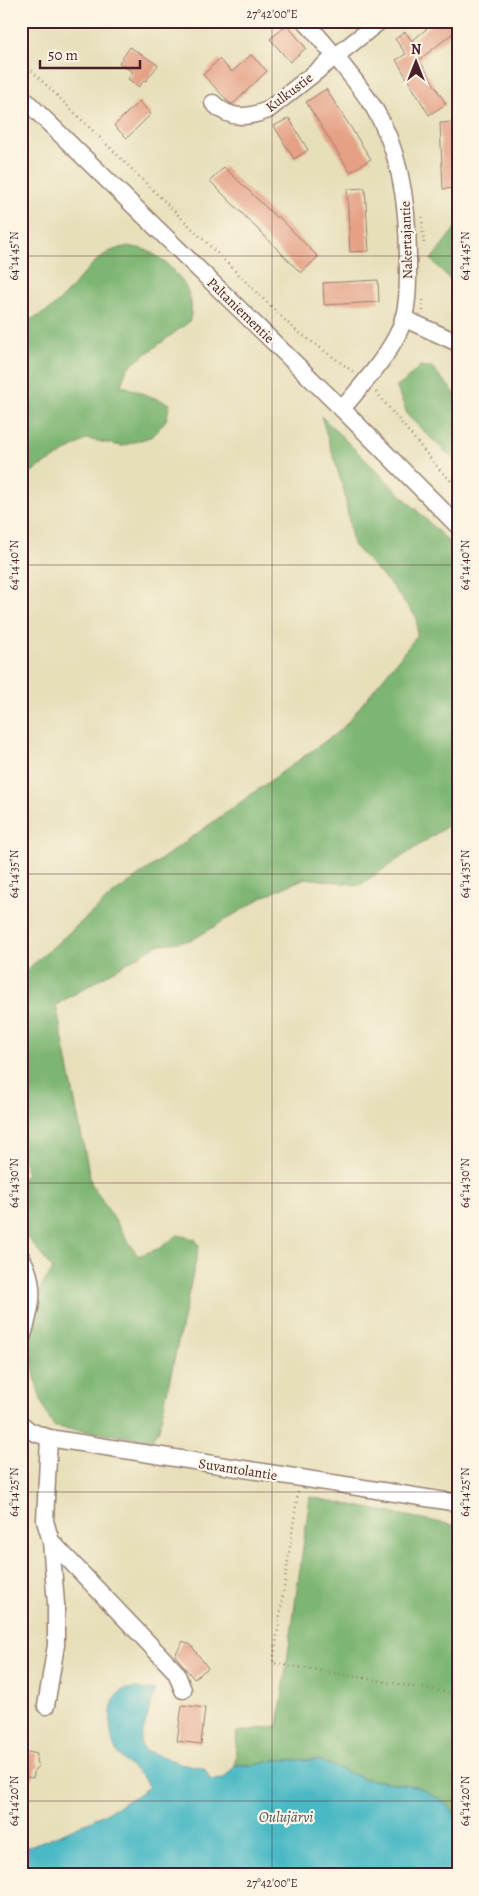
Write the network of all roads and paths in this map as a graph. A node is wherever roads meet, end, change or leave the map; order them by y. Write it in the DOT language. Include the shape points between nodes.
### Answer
graph roads {
  1 [pos="305,21"];
  2 [pos="380,21"];
  3 [pos="334,56"];
  4 [pos="21,60"];
  5 [pos="21,96"];
  6 [pos="214,104"];
  7 [pos="403,318"];
  8 [pos="458,343"];
  9 [pos="365,381"];
  10 [pos="342,409"];
  11 [pos="458,488"];
  12 [pos="458,526"];
  13 [pos="21,1257"];
  14 [pos="21,1341"];
  15 [pos="22,1425"];
  16 [pos="49,1438"];
  17 [pos="300,1478"];
  18 [pos="458,1503"];
  19 [pos="51,1540"];
  20 [pos="183,1690"];
  21 [pos="458,1694"];
  22 [pos="46,1706"];
  1 -- 3 [label="street, Nakertajantie"];
  2 -- 3 [label="street, Kulkustie"];
  3 -- 6 [label="street, Kulkustie" via="268,110 250,117 234,116"];
  3 -- 7 [label="street, Nakertajantie" via="374,109 396,159 408,221 408,271"];
  4 -- 9 [label="path" via="294,329"];
  5 -- 10 [label="street, Paltaniementie"];
  7 -- 8 [label="street"];
  7 -- 9 [label="street, Nakertajantie" via="394,341"];
  9 -- 10 [label="street, Nakertajantie"];
  9 -- 11 [label="path"];
  10 -- 12 [label="street, Paltaniementie"];
  13 -- 14 [label="street" via="33,1288 30,1313"];
  15 -- 16 [label="street, Suvantolantie"];
  16 -- 17 [label="street, Suvantolantie"];
  16 -- 19 [label="street" via="46,1521"];
  17 -- 18 [label="street, Suvantolantie"];
  17 -- 21 [label="path" via="272,1663"];
  19 -- 20 [label="street" via="176,1672"];
  19 -- 22 [label="street" via="56,1645"];
}
